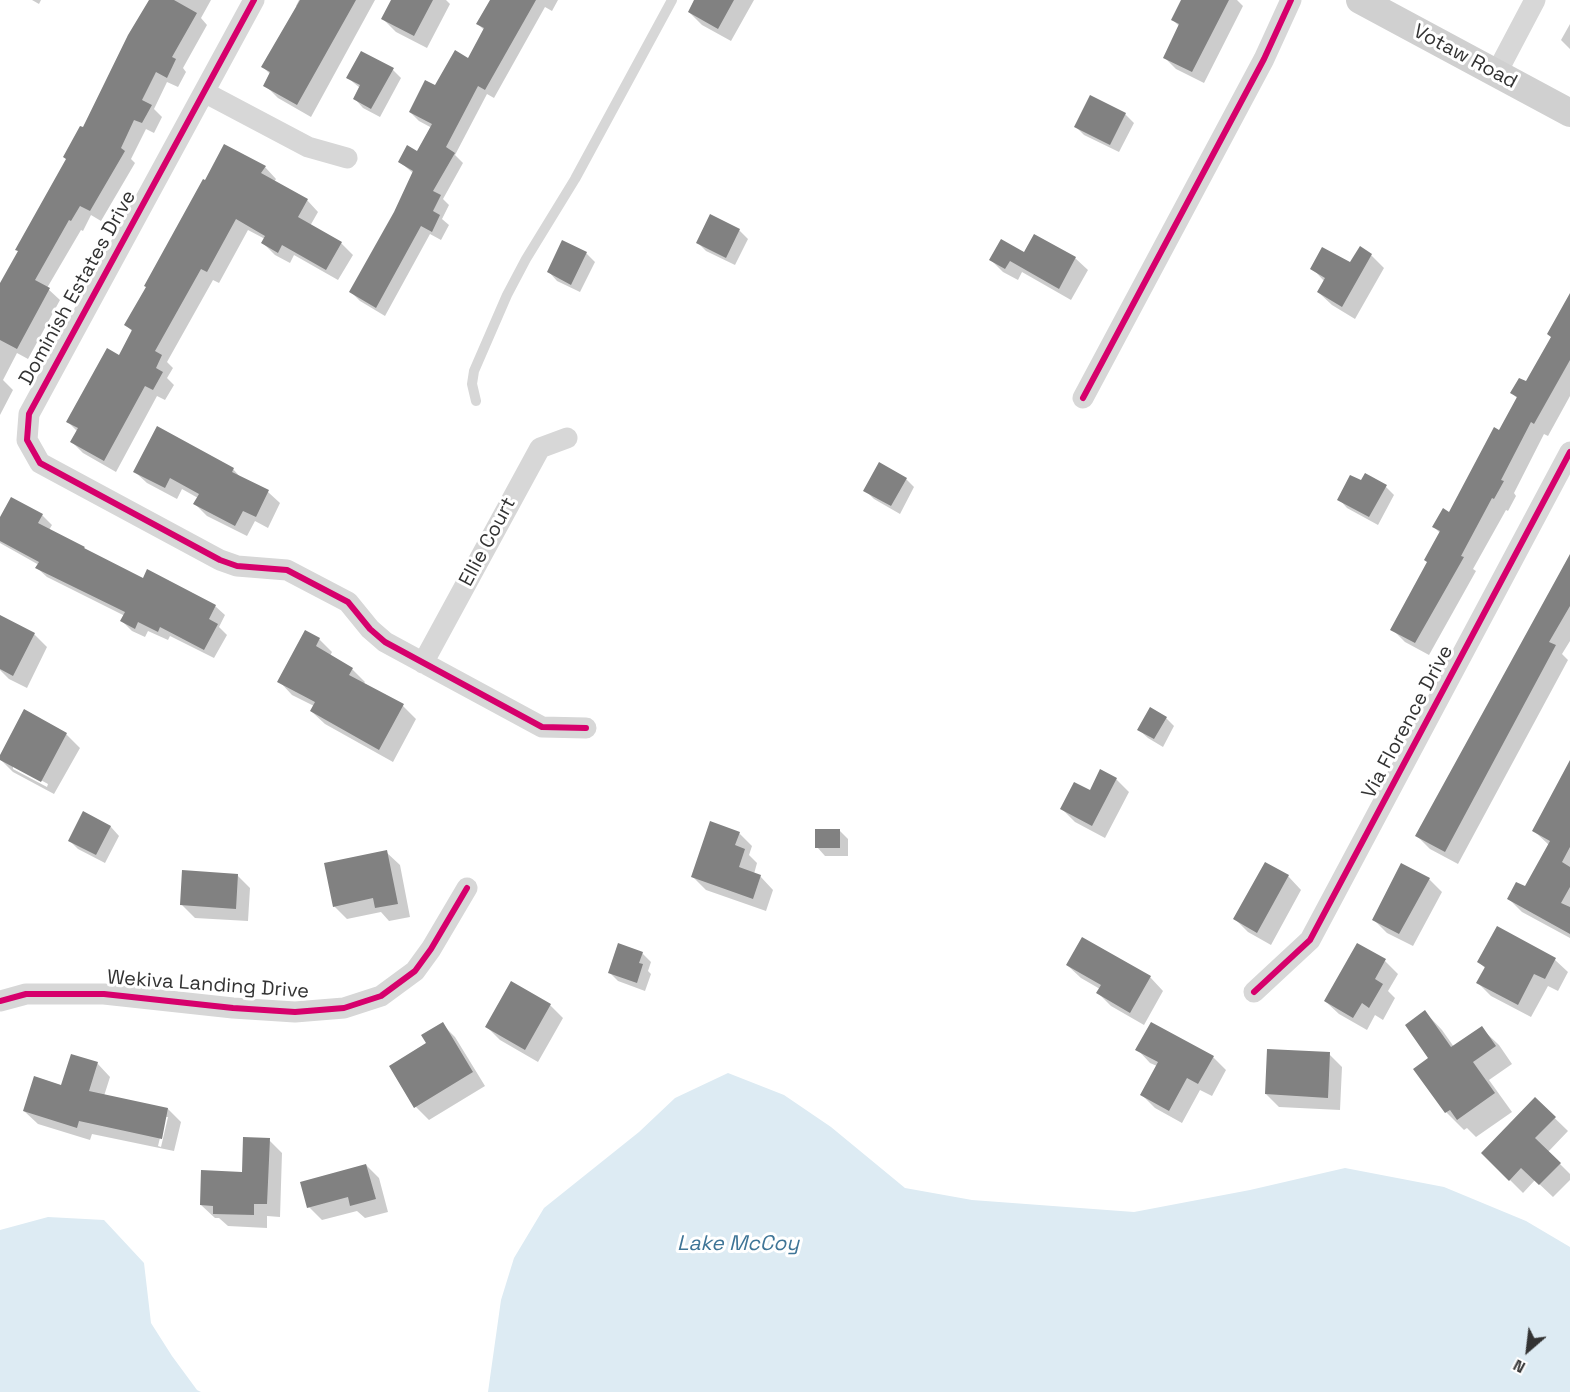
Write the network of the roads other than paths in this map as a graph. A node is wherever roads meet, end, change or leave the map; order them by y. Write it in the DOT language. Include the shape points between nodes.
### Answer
graph roads {
  1 [pos="254,0"];
  2 [pos="672,0"];
  3 [pos="1291,0"];
  4 [pos="1360,0"];
  5 [pos="1535,0"];
  6 [pos="1496,74"];
  7 [pos="204,92"];
  8 [pos="1570,113"];
  9 [pos="347,158"];
  10 [pos="1083,398"];
  11 [pos="476,401"];
  12 [pos="567,438"];
  13 [pos="1570,452"];
  14 [pos="423,663"];
  15 [pos="586,728"];
  16 [pos="467,888"];
  17 [pos="1254,992"];
  18 [pos="0,1001"];
  1 -- 7 [label="street, Dominish Estates Drive"];
  2 -- 11 [label="lane" via="507,296 474,371"];
  3 -- 10 [label="street" via="1258,70"];
  4 -- 6 [label="street, Votaw Road"];
  5 -- 6 [label="street"];
  6 -- 8 [label="street, Votaw Road"];
  7 -- 9 [label="street" via="308,147"];
  7 -- 14 [label="street, Dominish Estates Drive" via="29,414 27,440 40,463 220,560 237,566 287,570 348,602 385,642"];
  12 -- 14 [label="street, Ellie Court" via="540,448"];
  13 -- 17 [label="street, Via Florence Drive" via="1310,940"];
  14 -- 15 [label="street, Dominish Estates Drive" via="542,727"];
  16 -- 18 [label="street, Wekiva Landing Drive" via="415,971 381,996 344,1008 227,1008 104,994 26,994"];
}
